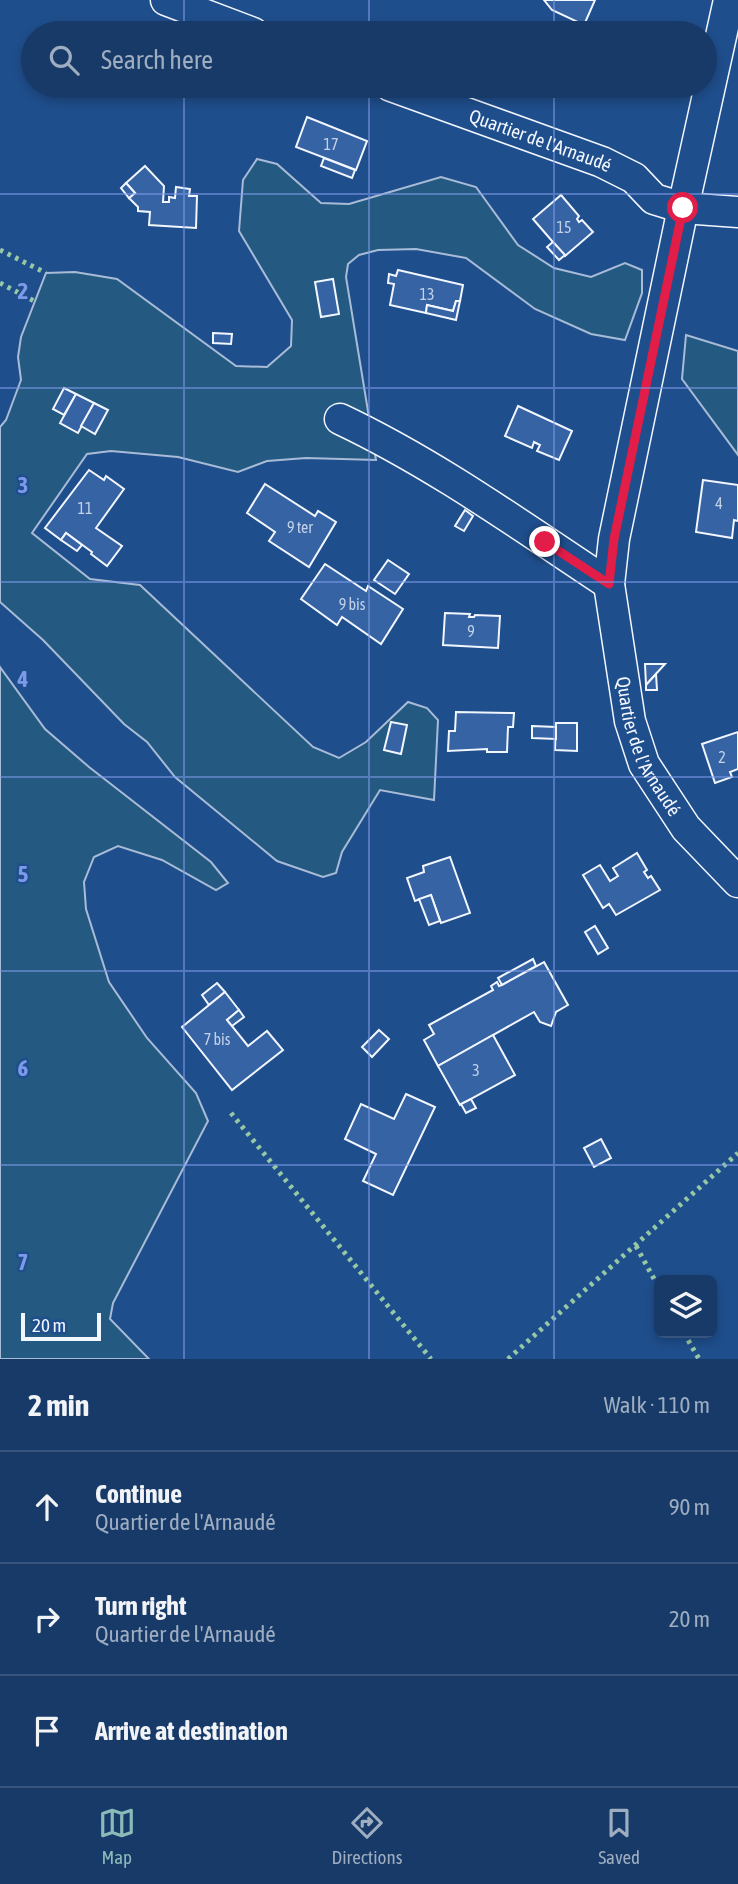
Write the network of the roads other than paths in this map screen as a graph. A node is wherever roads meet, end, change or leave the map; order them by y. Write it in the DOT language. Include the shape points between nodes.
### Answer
graph roads {
  1 [pos="166,0"];
  2 [pos="729,0"];
  3 [pos="221,21"];
  4 [pos="717,54"];
  5 [pos="424,98"];
  6 [pos="707,98"];
  7 [pos="683,208"];
  8 [pos="738,212"];
  9 [pos="340,419"];
  10 [pos="609,584"];
  11 [pos="738,882"];
  1 -- 3 [label="street"];
  2 -- 4 [label="street, Quartier de l'Arnaudé"];
  5 -- 7 [label="street, Quartier de l'Arnaudé" via="602,162 634,178 654,199"];
  6 -- 7 [label="street, Quartier de l'Arnaudé"];
  7 -- 8 [label="street, Quartier de l'Arnaudé"];
  7 -- 10 [label="street, Quartier de l'Arnaudé" via="614,539"];
  9 -- 10 [label="street" via="443,475"];
  10 -- 11 [label="street, Quartier de l'Arnaudé" via="631,721 644,764 686,828"];
}
